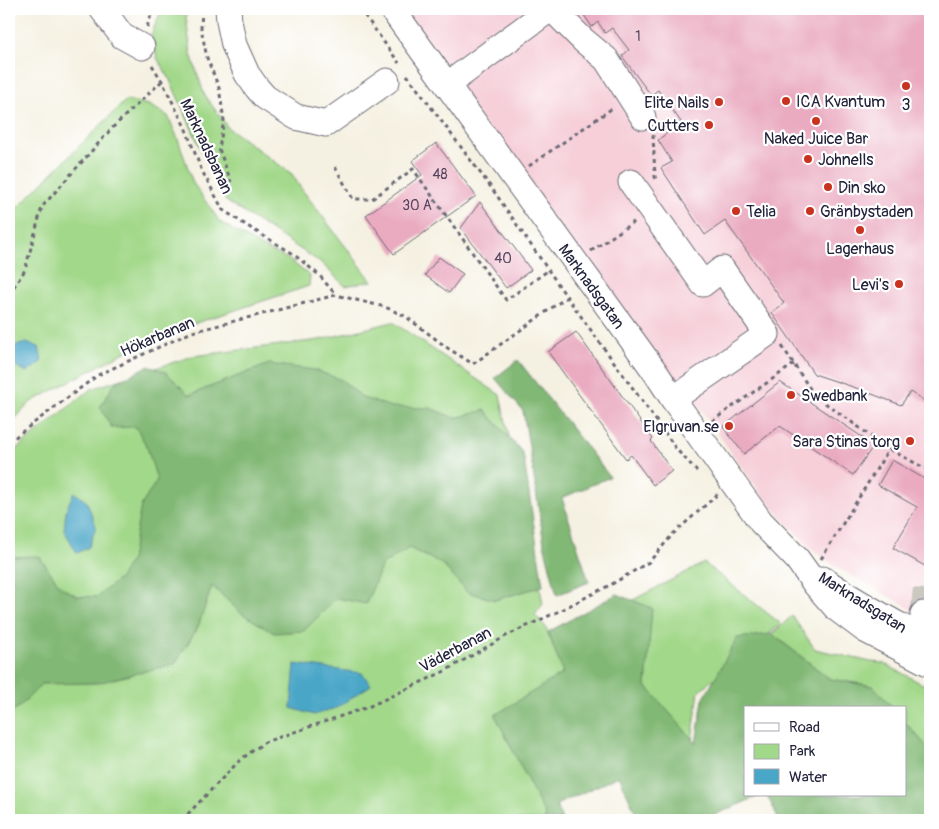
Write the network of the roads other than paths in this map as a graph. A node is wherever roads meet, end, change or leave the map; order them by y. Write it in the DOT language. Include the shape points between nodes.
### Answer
graph roads {
  1 [pos="102,9"];
  2 [pos="228,9"];
  3 [pos="392,9"];
  4 [pos="551,9"];
  5 [pos="142,47"];
  6 [pos="387,81"];
  7 [pos="447,85"];
  8 [pos="643,117"];
  9 [pos="631,182"];
  10 [pos="672,399"];
  11 [pos="806,557"];
  12 [pos="923,614"];
  13 [pos="930,642"];
  14 [pos="930,664"];
  1 -- 5 [label="street" via="122,36"];
  2 -- 6 [label="street" via="234,45 247,74 265,97 296,117 326,124"];
  3 -- 7 [label="street, Marknadsgatan"];
  4 -- 7 [label="street"];
  4 -- 8 [label="street" via="606,60"];
  7 -- 10 [label="street, Marknadsgatan" via="503,184 575,262"];
  9 -- 10 [label="street" via="704,284 722,269 767,334"];
  10 -- 11 [label="street, Marknadsgatan" via="761,522"];
  11 -- 13 [label="street, Marknadsgatan" via="838,590"];
  11 -- 14 [label="street, Marknadsgatan" via="815,584 837,609 865,630"];
  12 -- 13 [label="street"];
}
